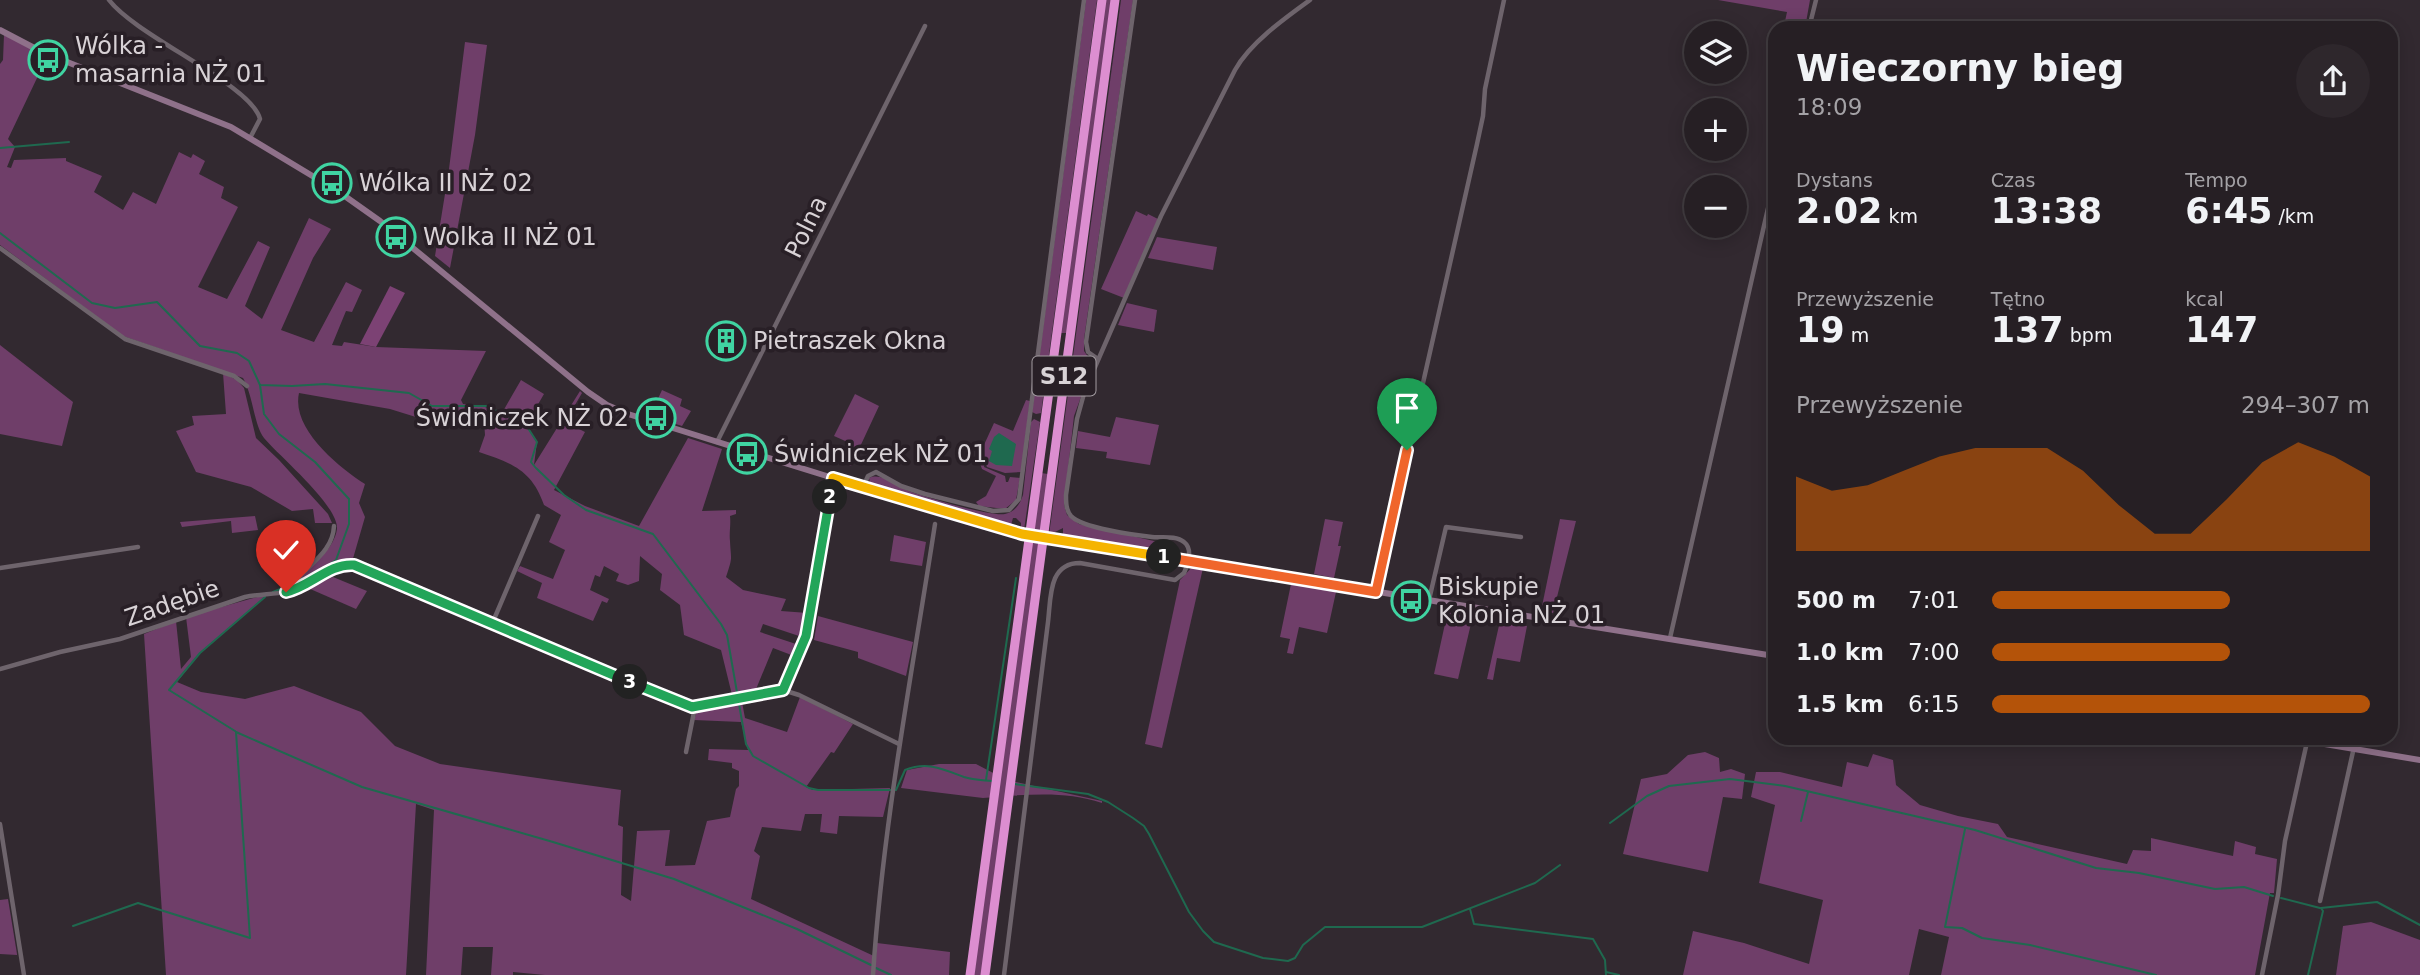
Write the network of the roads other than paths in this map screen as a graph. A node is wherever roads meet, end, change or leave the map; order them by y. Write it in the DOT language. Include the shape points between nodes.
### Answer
graph roads {
  1 [pos="109,0"];
  2 [pos="1084,0"];
  3 [pos="1102,0"];
  4 [pos="1115,0"];
  5 [pos="1135,0"];
  6 [pos="1310,0"];
  7 [pos="1504,0"];
  8 [pos="1816,0"];
  9 [pos="1811,21"];
  10 [pos="925,26"];
  11 [pos="0,30"];
  12 [pos="250,138"];
  13 [pos="1768,222"];
  14 [pos="0,248"];
  15 [pos="1098,359"];
  16 [pos="247,386"];
  17 [pos="717,442"];
  18 [pos="833,478"];
  19 [pos="863,487"];
  20 [pos="538,516"];
  21 [pos="935,524"];
  22 [pos="334,526"];
  23 [pos="1521,537"];
  24 [pos="138,548"];
  25 [pos="1188,561"];
  26 [pos="0,568"];
  27 [pos="300,583"];
  28 [pos="1376,592"];
  29 [pos="1429,600"];
  30 [pos="492,624"];
  31 [pos="1670,638"];
  32 [pos="1768,655"];
  33 [pos="0,669"];
  34 [pos="783,690"];
  35 [pos="695,707"];
  36 [pos="900,744"];
  37 [pos="2306,745"];
  38 [pos="2327,745"];
  39 [pos="2355,745"];
  40 [pos="2354,749"];
  41 [pos="686,752"];
  42 [pos="2420,761"];
  43 [pos="0,824"];
  44 [pos="2320,901"];
  45 [pos="873,972"];
  46 [pos="24,975"];
  47 [pos="970,975"];
  48 [pos="985,975"];
  49 [pos="1004,975"];
  50 [pos="2262,975"];
  1 -- 12 [label="street" via="135,24 251,104 260,119"];
  2 -- 19 [label="street" via="1019,499 1009,510 993,511 911,490 876,472"];
  3 -- 47 [label="highway, S12"];
  4 -- 48 [label="highway, S12"];
  5 -- 15 [label="street" via="1086,342 1088,352"];
  6 -- 15 [label="street" via="1237,65 1161,216"];
  7 -- 28 [label="street" via="1477,144"];
  8 -- 9 [label="street"];
  10 -- 17 [label="street, Polna"];
  11 -- 12 [label="street" via="42,52 224,123"];
  12 -- 17 [label="street" via="365,209 600,401"];
  13 -- 31 [label="street"];
  14 -- 16 [label="street" via="125,339 234,376"];
  15 -- 25 [label="street" via="1078,410 1068,512 1085,523 1143,536 1178,538 1188,546"];
  17 -- 18 [label="street"];
  18 -- 19 [label="street"];
  18 -- 34 [label="street" via="806,636"];
  19 -- 25 [label="street" via="1015,532"];
  20 -- 30 [label="street"];
  21 -- 36 [label="street"];
  22 -- 27 [label="street" via="328,547"];
  23 -- 29 [label="street" via="1446,527"];
  24 -- 26 [label="street"];
  25 -- 28 [label="street"];
  25 -- 49 [label="street" via="1175,580 1080,563 1065,566 1056,574"];
  27 -- 30 [label="street, Zadębie" via="354,565"];
  27 -- 33 [label="street, Zadębie" via="211,607 144,632"];
  28 -- 29 [label="street"];
  29 -- 31 [label="street"];
  30 -- 35 [label="street, Zadębie"];
  31 -- 32 [label="street"];
  34 -- 35 [label="street"];
  34 -- 36 [label="street"];
  35 -- 41 [label="street"];
  36 -- 45 [label="street"];
  37 -- 50 [label="street"];
  38 -- 40 [label="street"];
  39 -- 40 [label="street"];
  40 -- 42 [label="street"];
  40 -- 44 [label="street"];
  43 -- 46 [label="street"];
}
